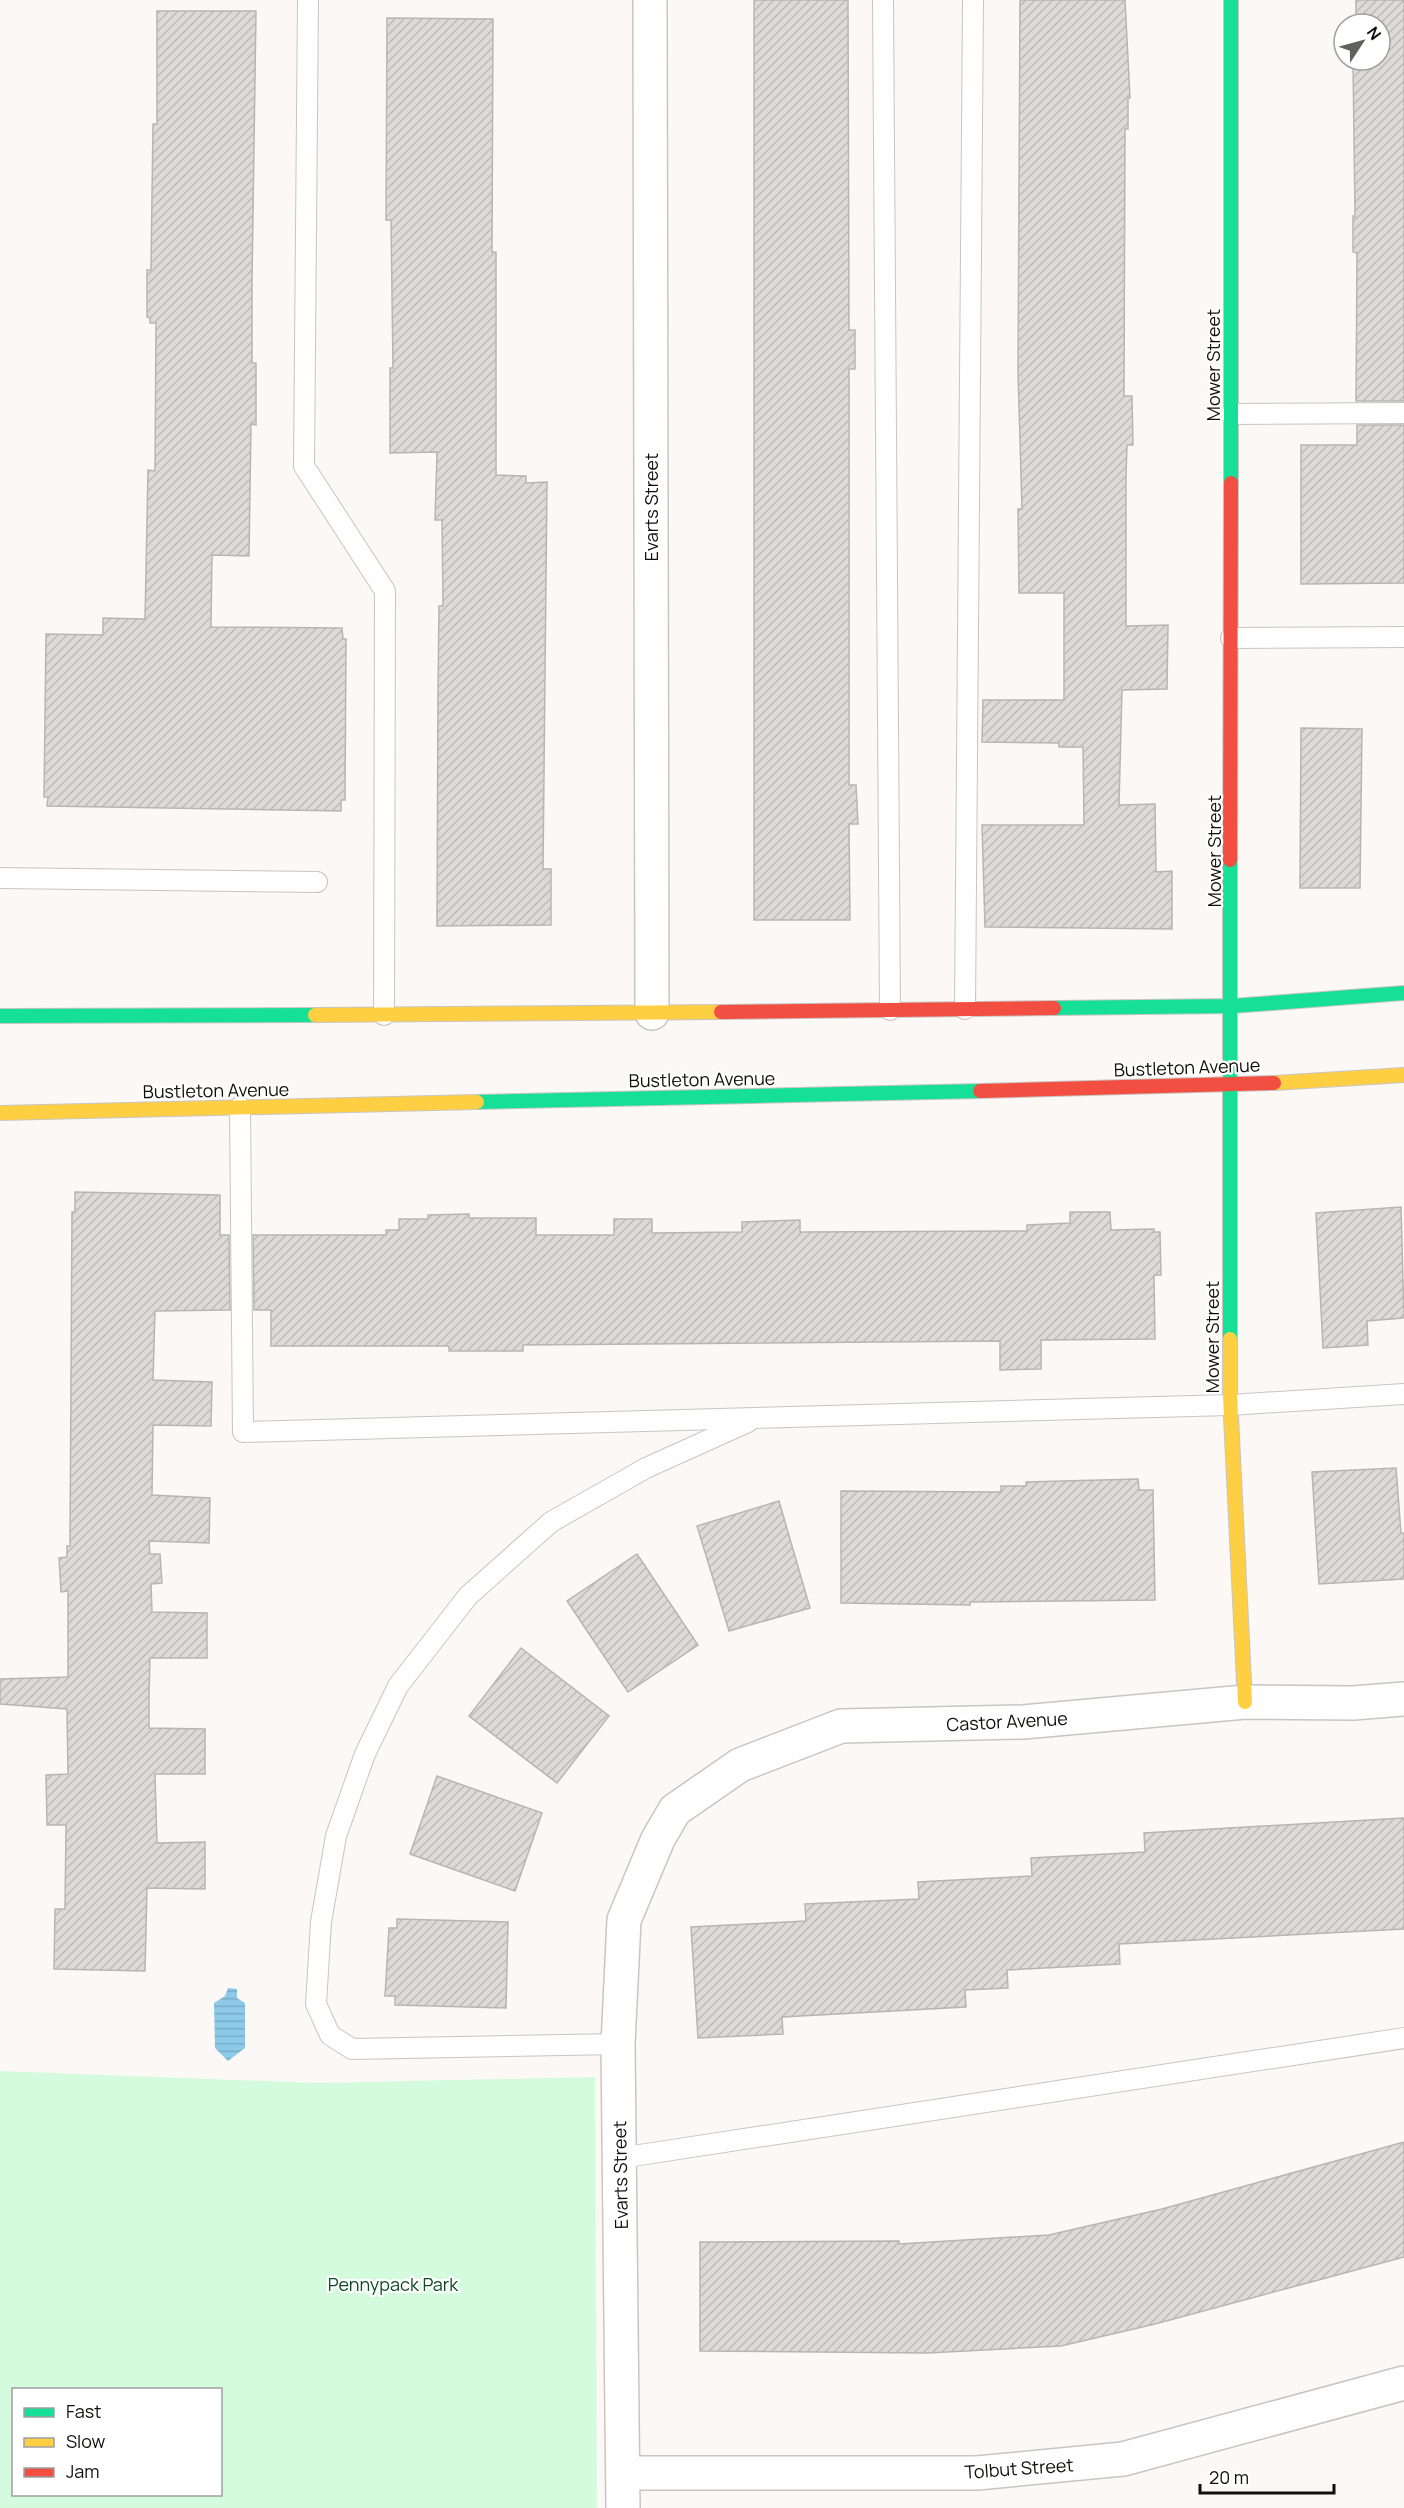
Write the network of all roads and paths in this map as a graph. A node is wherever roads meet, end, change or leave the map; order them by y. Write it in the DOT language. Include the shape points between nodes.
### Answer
graph roads {
  1 [pos="308,0"];
  2 [pos="650,0"];
  3 [pos="884,0"];
  4 [pos="973,0"];
  5 [pos="1231,0"];
  6 [pos="1404,413"];
  7 [pos="1231,414"];
  8 [pos="1404,637"];
  9 [pos="1231,638"];
  10 [pos="0,878"];
  11 [pos="317,882"];
  12 [pos="1404,993"];
  13 [pos="1232,1006"];
  14 [pos="965,1009"];
  15 [pos="890,1010"];
  16 [pos="652,1013"];
  17 [pos="384,1015"];
  18 [pos="0,1016"];
  19 [pos="1404,1075"];
  20 [pos="1232,1085"];
  21 [pos="240,1107"];
  22 [pos="0,1113"];
  23 [pos="1404,1394"];
  24 [pos="1230,1405"];
  25 [pos="759,1418"];
  26 [pos="1404,1699"];
  27 [pos="1245,1702"];
  28 [pos="654,1849"];
  29 [pos="1404,2038"];
  30 [pos="618,2044"];
  31 [pos="620,2158"];
  32 [pos="1404,2383"];
  33 [pos="624,2473"];
  34 [pos="623,2508"];
  1 -- 17 [label="lane" via="304,466 385,591"];
  2 -- 16 [label="street, Evarts Street"];
  3 -- 15 [label="lane"];
  4 -- 14 [label="lane"];
  5 -- 7 [label="main road, Mower Street"];
  6 -- 7 [label="lane"];
  7 -- 9 [label="main road, Mower Street"];
  8 -- 9 [label="lane"];
  9 -- 13 [label="main road, Mower Street"];
  10 -- 11 [label="lane"];
  12 -- 13 [label="main road"];
  13 -- 14 [label="main road"];
  13 -- 20 [label="main road, Mower Street"];
  14 -- 15 [label="main road"];
  15 -- 16 [label="main road"];
  16 -- 17 [label="main road"];
  17 -- 18 [label="main road"];
  19 -- 20 [label="main road, Bustleton Avenue"];
  20 -- 21 [label="main road, Bustleton Avenue"];
  20 -- 24 [label="main road, Mower Street"];
  21 -- 22 [label="main road, Bustleton Avenue"];
  21 -- 25 [label="lane" via="243,1432"];
  23 -- 24 [label="lane"];
  24 -- 25 [label="lane"];
  24 -- 27 [label="main road, Mower Street"];
  25 -- 30 [label="lane" via="646,1468 551,1522 468,1596 398,1686 365,1754 336,1836 321,1922 316,2004 330,2035 352,2049"];
  26 -- 27 [label="street, Castor Avenue" via="1353,1703"];
  27 -- 28 [label="street, Castor Avenue" via="1023,1722 841,1726 740,1765 675,1809"];
  28 -- 30 [label="street, Evarts Street" via="624,1920"];
  29 -- 31 [label="lane"];
  30 -- 31 [label="street, Evarts Street"];
  31 -- 33 [label="street, Evarts Street"];
  32 -- 33 [label="street, Tolbut Street" via="1124,2460 977,2473"];
  33 -- 34 [label="street, Evarts Street"];
}
